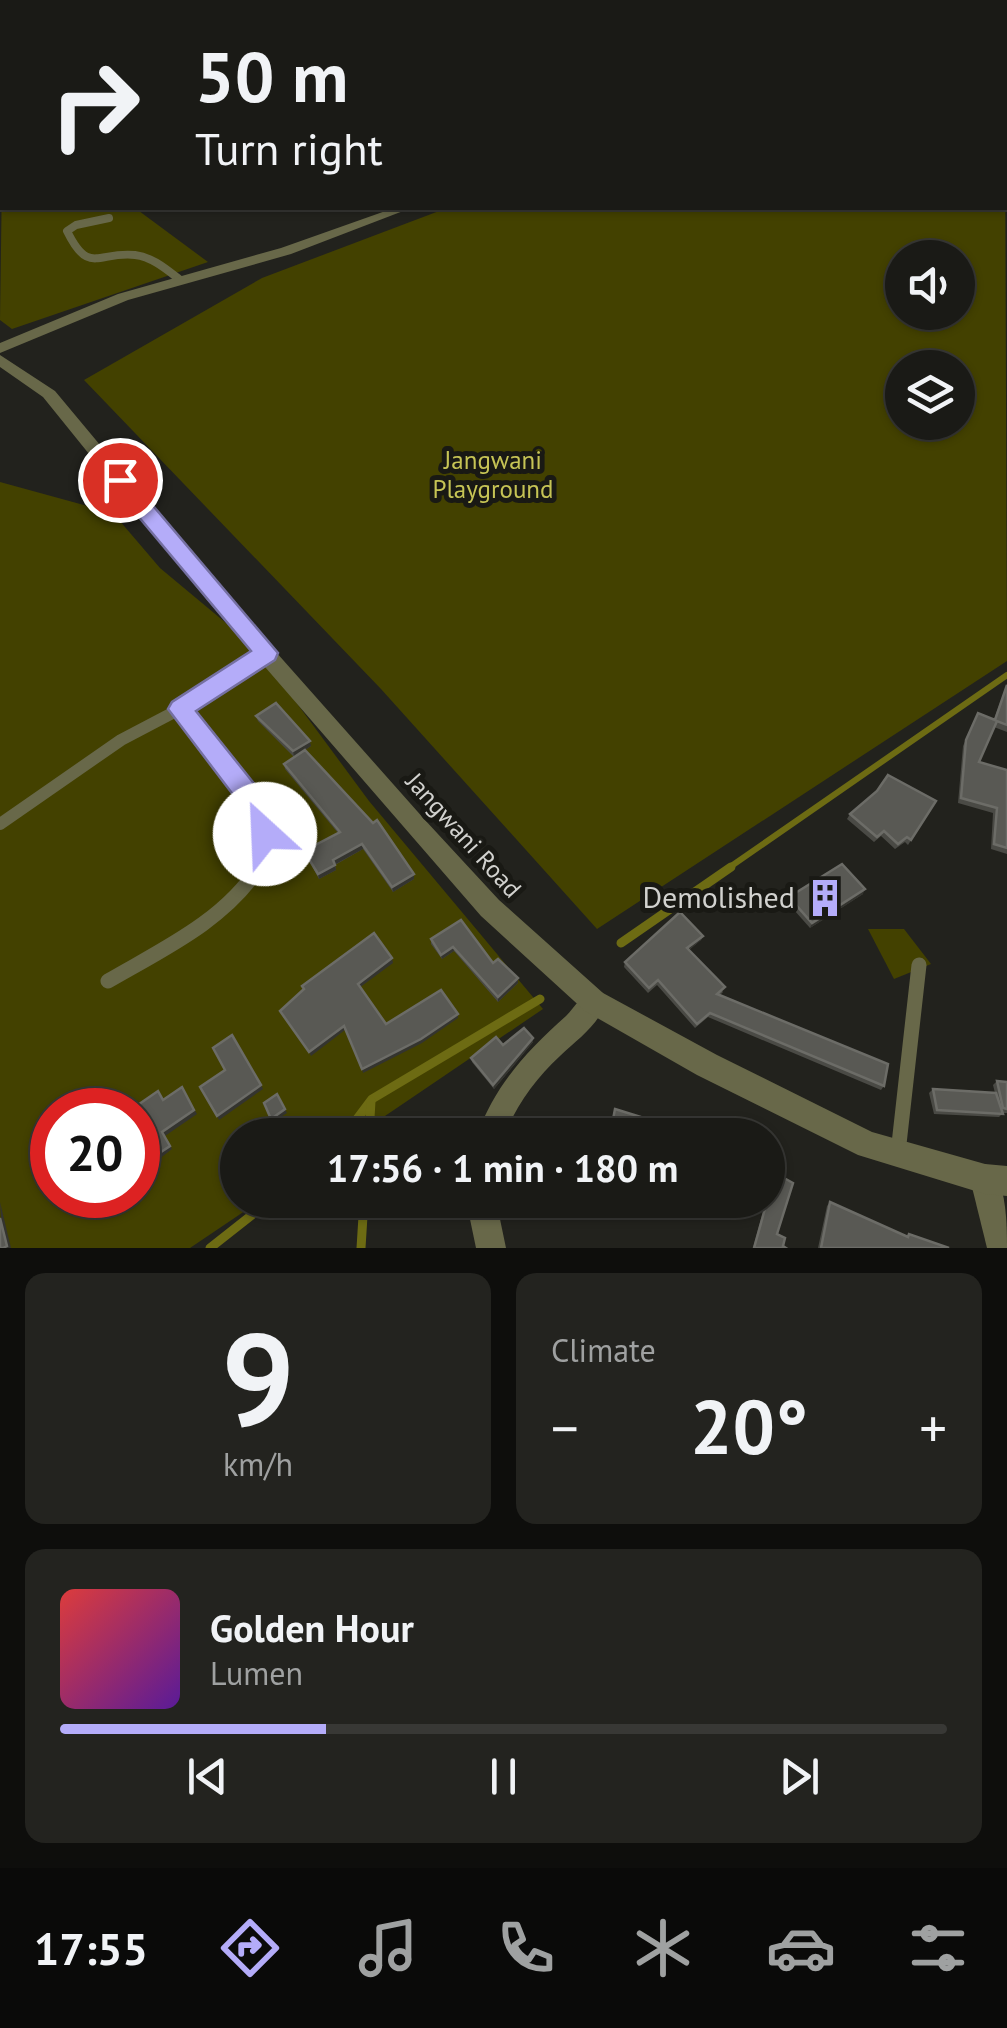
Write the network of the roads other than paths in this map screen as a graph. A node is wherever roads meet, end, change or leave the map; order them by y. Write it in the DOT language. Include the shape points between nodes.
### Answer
graph roads {
  1 [pos="399,210"];
  2 [pos="108,218"];
  3 [pos="179,279"];
  4 [pos="2,362"];
  5 [pos="266,653"];
  6 [pos="180,709"];
  7 [pos="0,824"];
  8 [pos="919,965"];
  9 [pos="108,980"];
  10 [pos="594,1002"];
  11 [pos="499,1118"];
  12 [pos="898,1153"];
  13 [pos="996,1180"];
  14 [pos="485,1218"];
  15 [pos="490,1248"];
  16 [pos="1002,1248"];
  1 -- 3 [label="street"];
  2 -- 3 [label="lane" via="67,232 76,252 93,261 152,258"];
  3 -- 4 [label="street" via="124,296"];
  4 -- 5 [label="street, Jangwani Road" via="48,394"];
  5 -- 6 [label="lane"];
  5 -- 10 [label="street, Jangwani Road" via="490,908"];
  6 -- 7 [label="lane" via="121,740"];
  6 -- 9 [label="lane" via="259,809 265,834 260,862 233,904"];
  8 -- 12 [label="lane"];
  10 -- 11 [label="street" via="510,1093"];
  10 -- 12 [label="street, Jangwani Road" via="868,1145"];
  12 -- 13 [label="street, Jangwani Road"];
  13 -- 16 [label="street"];
  14 -- 15 [label="street"];
}
